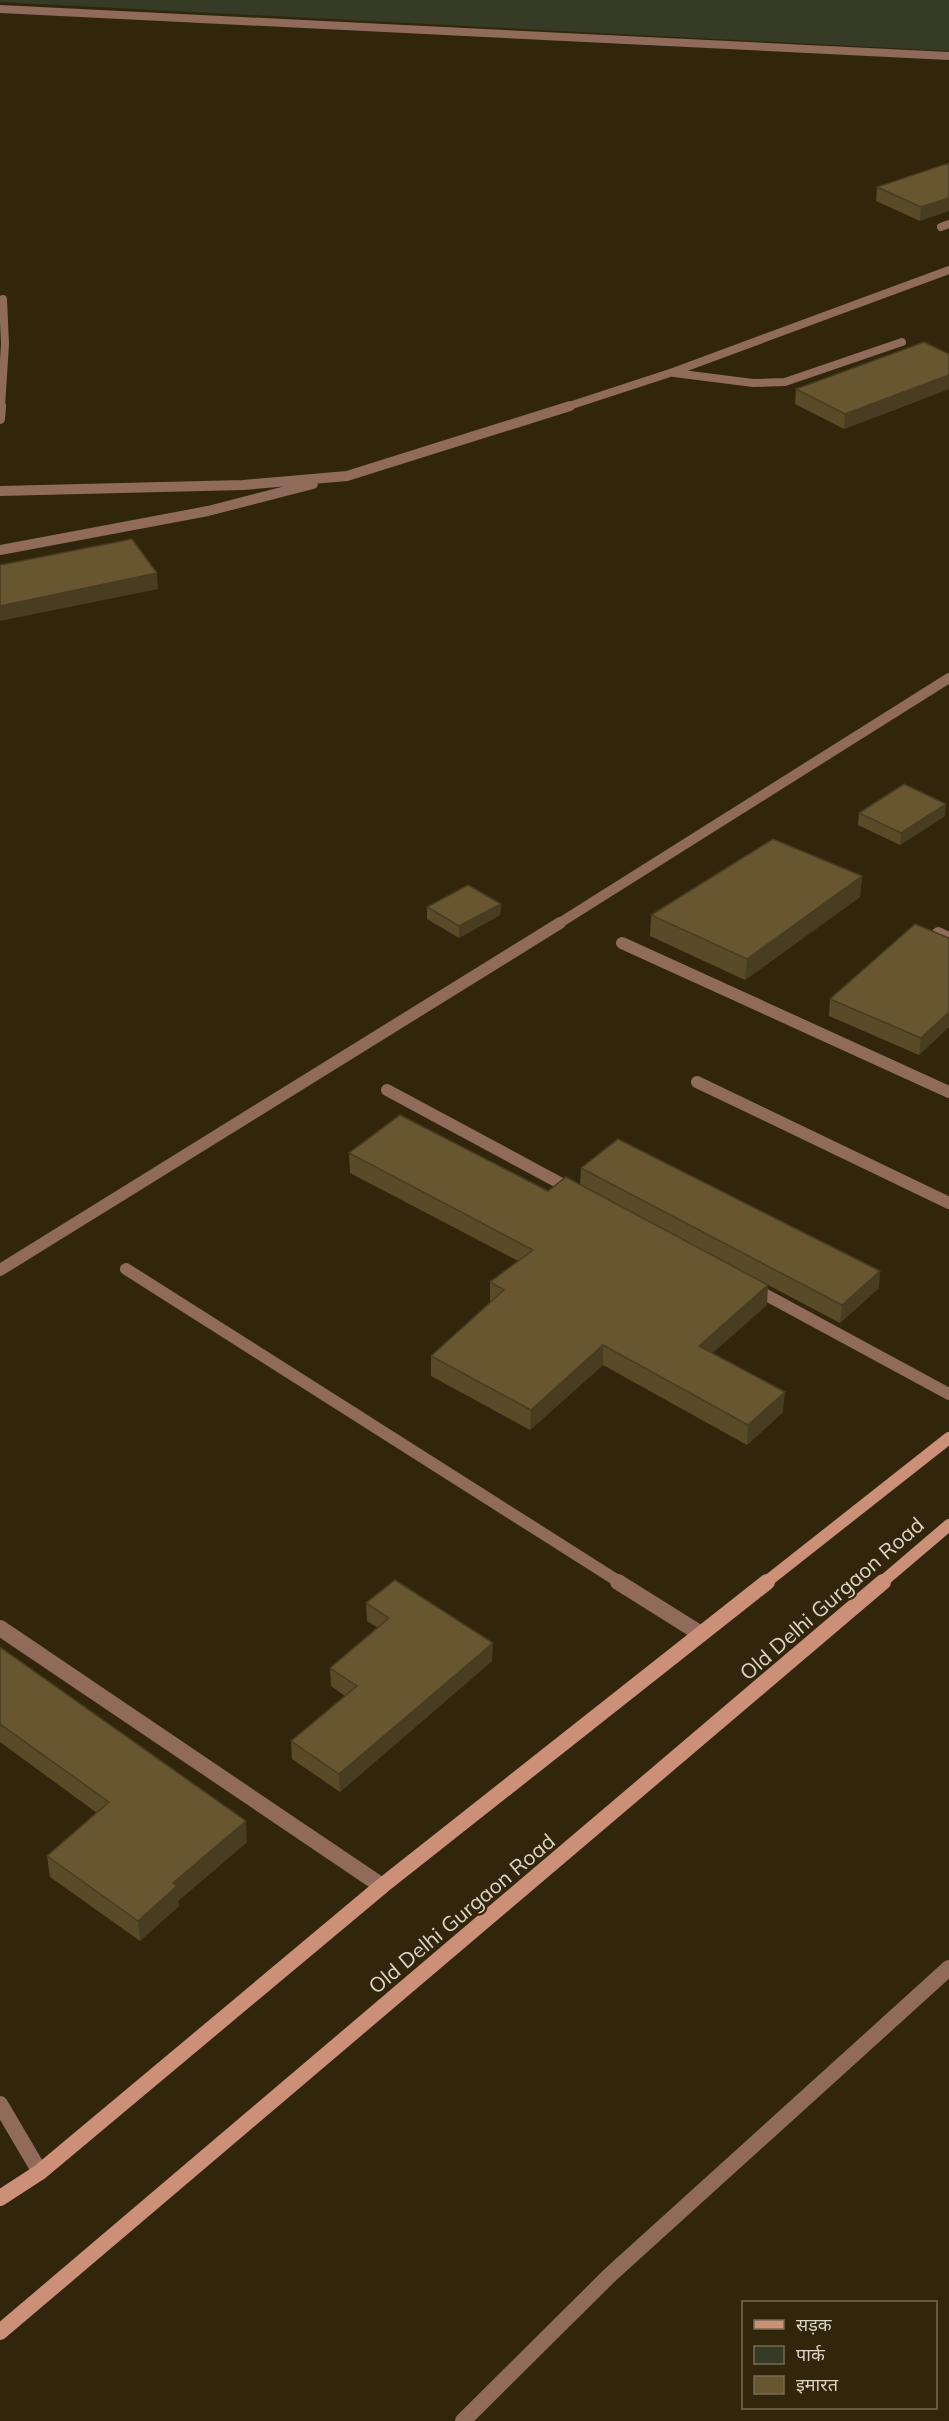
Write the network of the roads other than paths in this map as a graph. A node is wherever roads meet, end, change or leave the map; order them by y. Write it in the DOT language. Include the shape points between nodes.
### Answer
graph roads {
  1 [pos="0,9"];
  2 [pos="949,56"];
  3 [pos="949,270"];
  4 [pos="3,299"];
  5 [pos="902,342"];
  6 [pos="673,372"];
  7 [pos="0,419"];
  8 [pos="346,476"];
  9 [pos="0,491"];
  10 [pos="0,550"];
  11 [pos="949,678"];
  12 [pos="938,933"];
  13 [pos="949,938"];
  14 [pos="622,943"];
  15 [pos="697,1082"];
  16 [pos="387,1090"];
  17 [pos="949,1092"];
  18 [pos="585,1197"];
  19 [pos="949,1203"];
  20 [pos="126,1269"];
  21 [pos="0,1270"];
  22 [pos="741,1282"];
  23 [pos="949,1394"];
  24 [pos="949,1438"];
  25 [pos="949,1525"];
  26 [pos="0,1628"];
  27 [pos="701,1634"];
  28 [pos="382,1886"];
  29 [pos="949,1968"];
  30 [pos="0,2104"];
  31 [pos="40,2172"];
  32 [pos="0,2198"];
  33 [pos="0,2332"];
  34 [pos="463,2421"];
  1 -- 2 [label="lane"];
  3 -- 6 [label="lane"];
  4 -- 7 [label="lane" via="5,344"];
  5 -- 6 [label="lane" via="785,382 753,383"];
  6 -- 8 [label="lane" via="408,460"];
  8 -- 9 [label="lane" via="243,485"];
  8 -- 10 [label="lane" via="208,511"];
  11 -- 21 [label="lane"];
  12 -- 13 [label="lane"];
  14 -- 17 [label="lane"];
  15 -- 19 [label="lane"];
  16 -- 18 [label="lane"];
  20 -- 27 [label="lane"];
  22 -- 23 [label="lane"];
  24 -- 27 [label="main road"];
  25 -- 33 [label="main road, Old Delhi Gurgaon Road"];
  26 -- 28 [label="lane"];
  27 -- 28 [label="main road"];
  28 -- 31 [label="main road"];
  29 -- 34 [label="lane" via="610,2275"];
  30 -- 31 [label="lane"];
  31 -- 32 [label="main road"];
}
